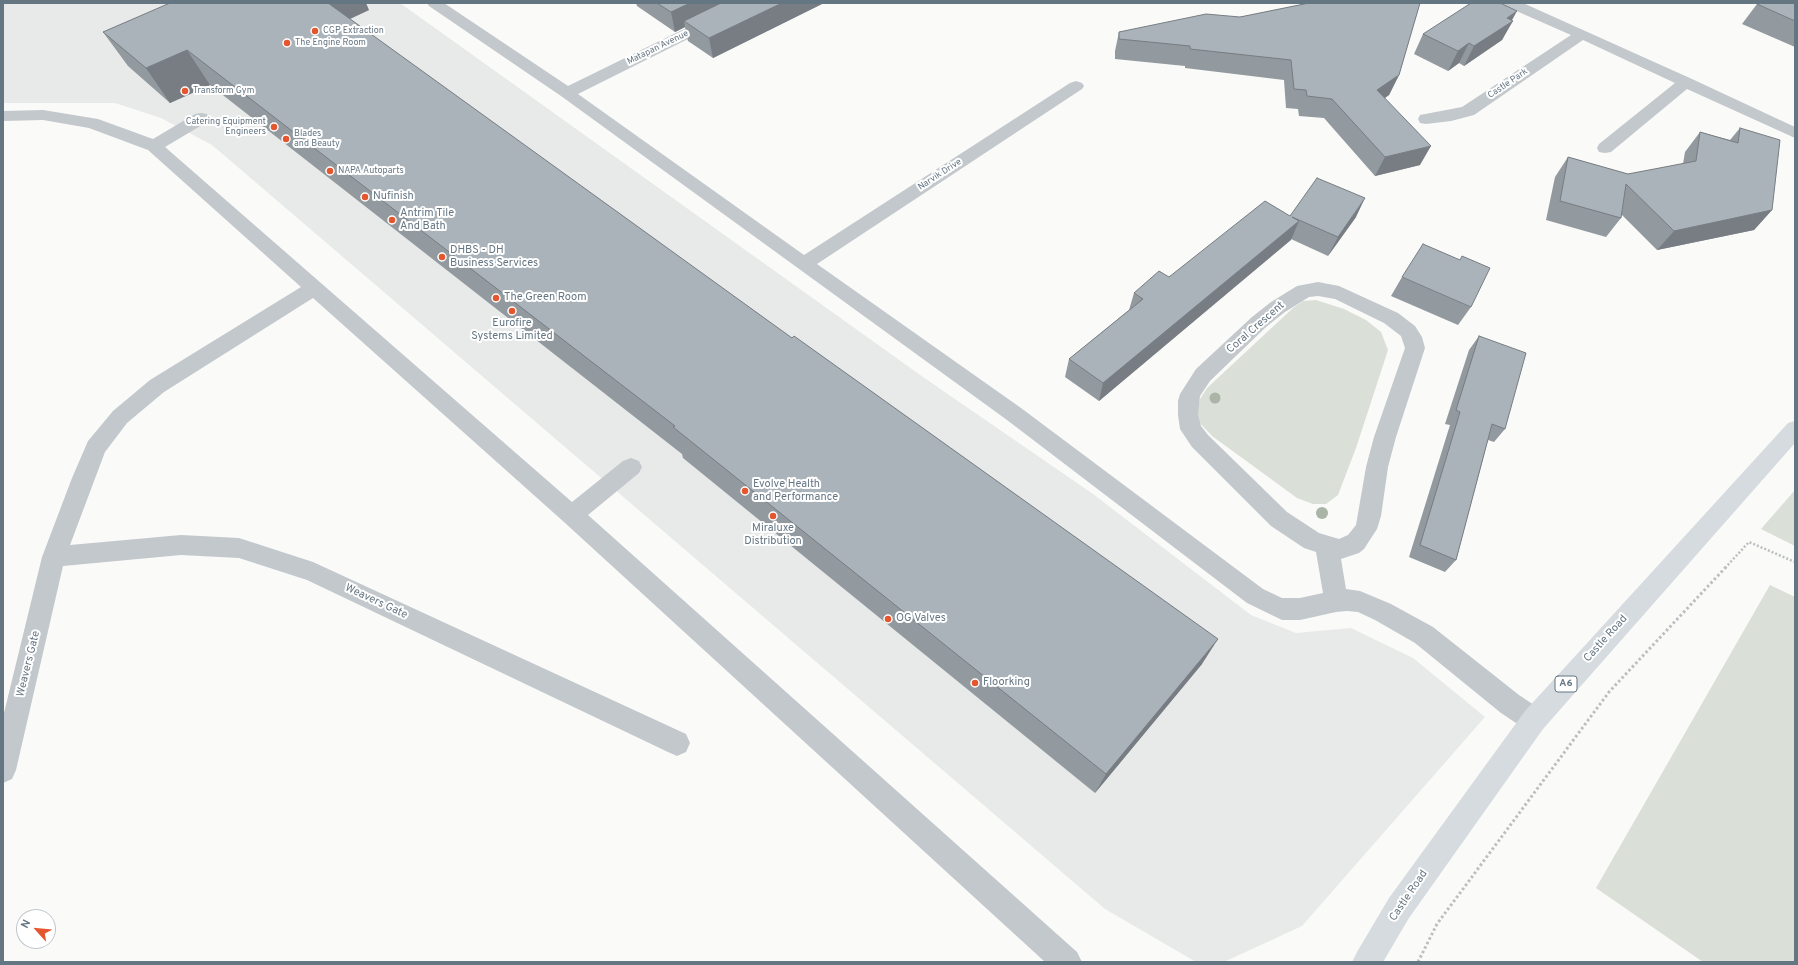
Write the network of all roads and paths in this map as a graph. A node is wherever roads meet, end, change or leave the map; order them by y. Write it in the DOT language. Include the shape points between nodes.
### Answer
graph roads {
  1 [pos="434,3"];
  2 [pos="749,3"];
  3 [pos="1510,3"];
  4 [pos="1582,34"];
  5 [pos="1686,82"];
  6 [pos="1076,86"];
  7 [pos="567,93"];
  8 [pos="3,116"];
  9 [pos="201,118"];
  10 [pos="1426,119"];
  11 [pos="1795,133"];
  12 [pos="154,146"];
  13 [pos="1605,148"];
  14 [pos="804,264"];
  15 [pos="314,288"];
  16 [pos="1795,429"];
  17 [pos="631,467"];
  18 [pos="572,515"];
  19 [pos="1327,546"];
  20 [pos="54,557"];
  21 [pos="1795,562"];
  22 [pos="1336,601"];
  23 [pos="1534,720"];
  24 [pos="677,743"];
  25 [pos="3,770"];
  26 [pos="1067,962"];
  27 [pos="1367,962"];
  28 [pos="1418,962"];
  1 -- 7 [label="street"];
  2 -- 7 [label="street, Matapan Avenue"];
  3 -- 4 [label="street"];
  4 -- 5 [label="street"];
  4 -- 10 [label="street, Castle Park" via="1468,111"];
  5 -- 11 [label="street"];
  5 -- 13 [label="street"];
  6 -- 14 [label="street, Narvik Drive"];
  7 -- 14 [label="street"];
  8 -- 12 [label="street" via="43,115 92,123"];
  9 -- 12 [label="street"];
  12 -- 15 [label="street"];
  14 -- 22 [label="street" via="1014,414 1255,596 1274,606 1291,610"];
  15 -- 18 [label="street"];
  15 -- 20 [label="street, Weavers Gate" via="158,386 120,417 96,447"];
  16 -- 23 [label="main road, Castle Road / A6"];
  17 -- 18 [label="street"];
  18 -- 26 [label="street"];
  19 -- 19 [label="street, Coral Crescent" via="1312,541 1296,531 1264,505 1200,441 1191,429 1188,415 1190,394 1203,375 1278,307 1304,291 1318,289 1339,294 1391,318 1408,331 1415,348 1385,437 1366,529 1351,546 1339,549"];
  19 -- 22 [label="street"];
  20 -- 24 [label="street, Weavers Gate" via="181,545 239,548 313,572"];
  20 -- 25 [label="street, Weavers Gate"];
  21 -- 28 [label="path" via="1749,542 1743,548 1609,692 1437,924"];
  22 -- 23 [label="street" via="1360,602 1408,624"];
  23 -- 27 [label="main road, Castle Road / A6" via="1399,908"];
}
